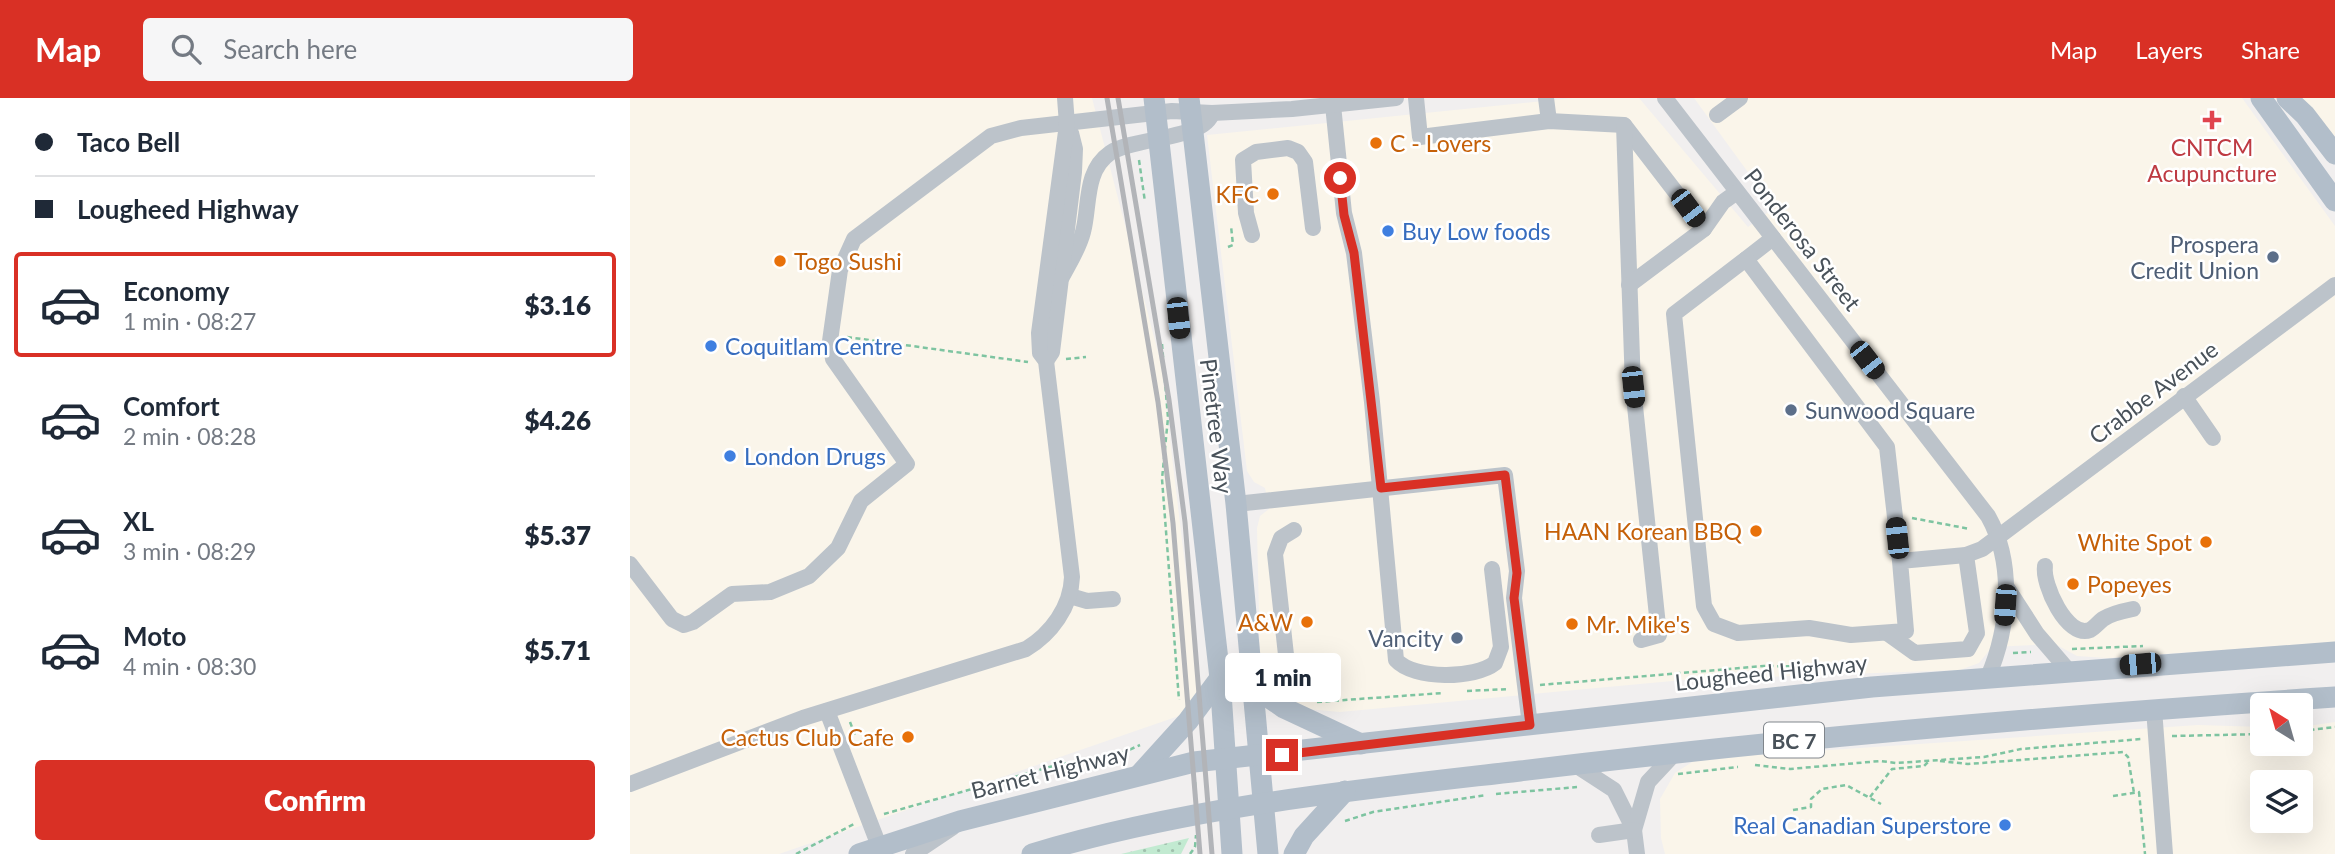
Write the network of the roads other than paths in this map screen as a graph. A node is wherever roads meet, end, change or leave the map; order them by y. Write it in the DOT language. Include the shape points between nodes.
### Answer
graph roads {
  1 [pos="1065,98"];
  2 [pos="1396,98"];
  3 [pos="1416,98"];
  4 [pos="1546,98"];
  5 [pos="1665,98"];
  6 [pos="1740,98"];
  7 [pos="2261,98"];
  8 [pos="2287,98"];
  9 [pos="1333,105"];
  10 [pos="1155,106"];
  11 [pos="1191,113"];
  12 [pos="1717,115"];
  13 [pos="1549,121"];
  14 [pos="1067,124"];
  15 [pos="1625,125"];
  16 [pos="1159,138"];
  17 [pos="2335,154"];
  18 [pos="1737,192"];
  19 [pos="2335,201"];
  20 [pos="1313,229"];
  21 [pos="1704,229"];
  22 [pos="1252,235"];
  23 [pos="1773,238"];
  24 [pos="1745,259"];
  25 [pos="1062,277"];
  26 [pos="1629,285"];
  27 [pos="2335,285"];
  28 [pos="1046,361"];
  29 [pos="2184,396"];
  30 [pos="2213,438"];
  31 [pos="1381,488"];
  32 [pos="1236,504"];
  33 [pos="1294,530"];
  34 [pos="1998,535"];
  35 [pos="1966,555"];
  36 [pos="1900,561"];
  37 [pos="630,564"];
  38 [pos="2045,566"];
  39 [pos="1492,569"];
  40 [pos="2006,586"];
  41 [pos="1069,596"];
  42 [pos="1113,599"];
  43 [pos="2133,609"];
  44 [pos="1887,633"];
  45 [pos="1641,640"];
  46 [pos="2335,652"];
  47 [pos="2068,670"];
  48 [pos="1307,671"];
  49 [pos="1988,677"];
  50 [pos="1220,678"];
  51 [pos="1252,685"];
  52 [pos="2335,697"];
  53 [pos="2154,709"];
  54 [pos="827,711"];
  55 [pos="1530,725"];
  56 [pos="1361,744"];
  57 [pos="1676,752"];
  58 [pos="1258,757"];
  59 [pos="1226,760"];
  60 [pos="1574,764"];
  61 [pos="1140,774"];
  62 [pos="630,784"];
  63 [pos="1345,792"];
  64 [pos="1263,802"];
  65 [pos="1229,808"];
  66 [pos="960,821"];
  67 [pos="1634,830"];
  68 [pos="1599,835"];
  69 [pos="869,850"];
  70 [pos="1062,850"];
  71 [pos="913,854"];
  72 [pos="1032,854"];
  73 [pos="1233,854"];
  74 [pos="1268,854"];
  75 [pos="1294,854"];
  76 [pos="1637,854"];
  77 [pos="2165,854"];
  1 -- 14 [label="street"];
  2 -- 9 [label="street"];
  3 -- 13 [label="street" via="1420,137"];
  4 -- 13 [label="street"];
  5 -- 18 [label="street, Ponderosa Street"];
  6 -- 12 [label="street"];
  7 -- 19 [label="main road"];
  8 -- 17 [label="main road"];
  9 -- 11 [label="street" via="1212,113 1208,123"];
  9 -- 31 [label="street"];
  10 -- 11 [label="street"];
  10 -- 14 [label="street"];
  10 -- 16 [label="main road, Pinetree Way"];
  11 -- 16 [label="street"];
  11 -- 32 [label="main road, Pinetree Way"];
  13 -- 15 [label="street"];
  14 -- 25 [label="street" via="1075,156"];
  14 -- 28 [label="street" via="1039,333 1040,352"];
  14 -- 37 [label="street" via="1015,129 985,139 862,231 842,260 831,353 907,464 861,501 832,556 798,583 770,592 732,593 685,625 672,619"];
  15 -- 21 [label="street"];
  15 -- 26 [label="street"];
  16 -- 25 [label="street" via="1119,148 1098,164 1091,178 1081,239"];
  16 -- 50 [label="main road, Pinetree Way"];
  18 -- 21 [label="street" via="1723,202"];
  18 -- 23 [label="street, Ponderosa Street"];
  20 -- 22 [label="street" via="1304,160 1288,148 1254,153 1243,160"];
  21 -- 26 [label="street"];
  23 -- 24 [label="street"];
  23 -- 34 [label="street, Ponderosa Street" via="1988,516"];
  24 -- 36 [label="street" via="1887,447"];
  24 -- 44 [label="street" via="1674,314 1704,606 1714,624 1738,633 1809,628 1851,635"];
  25 -- 28 [label="street" via="1052,353"];
  26 -- 45 [label="street" via="1633,387 1659,635"];
  27 -- 29 [label="street, Crabbe Avenue"];
  28 -- 41 [label="street" via="1072,577"];
  29 -- 30 [label="street"];
  29 -- 34 [label="street, Crabbe Avenue"];
  31 -- 32 [label="street"];
  31 -- 39 [label="street" via="1396,660 1408,670 1429,676 1493,665 1501,647"];
  31 -- 55 [label="street" via="1505,475"];
  32 -- 51 [label="main road, Pinetree Way"];
  33 -- 48 [label="street" via="1278,541 1275,556 1286,657 1295,668"];
  34 -- 35 [label="street, Crabbe Avenue"];
  34 -- 40 [label="street, Ponderosa Street"];
  35 -- 36 [label="street"];
  35 -- 44 [label="street" via="1977,633 1968,649 1916,653"];
  36 -- 44 [label="street" via="1906,631"];
  38 -- 43 [label="street" via="2047,592 2080,630 2090,630 2111,614"];
  40 -- 47 [label="street, Ponderosa Street" via="2036,634"];
  40 -- 49 [label="street, Ponderosa Street" via="2001,638"];
  41 -- 42 [label="street" via="1087,601"];
  41 -- 54 [label="street" via="1052,627 1026,649"];
  46 -- 47 [label="main road, Lougheed Highway / BC 7"];
  47 -- 49 [label="main road, Lougheed Highway / BC 7"];
  49 -- 55 [label="main road, Lougheed Highway / BC 7"];
  50 -- 59 [label="main road, Pinetree Way"];
  50 -- 61 [label="main road"];
  51 -- 56 [label="main road" via="1284,708"];
  51 -- 58 [label="main road, Pinetree Way"];
  52 -- 53 [label="main road, BC 7"];
  53 -- 57 [label="main road, BC 7"];
  53 -- 77 [label="street"];
  54 -- 62 [label="street"];
  54 -- 69 [label="street"];
  55 -- 56 [label="main road, Lougheed Highway / BC 7"];
  56 -- 58 [label="main road, Lougheed Highway / BC 7"];
  57 -- 60 [label="main road, BC 7"];
  57 -- 67 [label="street" via="1648,782"];
  58 -- 59 [label="main road, Barnet Highway / BC 7"];
  58 -- 64 [label="main road"];
  59 -- 61 [label="main road, Barnet Highway"];
  59 -- 65 [label="main road"];
  60 -- 63 [label="main road, BC 7"];
  60 -- 67 [label="street" via="1614,790"];
  61 -- 66 [label="main road, Barnet Highway"];
  63 -- 64 [label="main road, BC 7"];
  63 -- 75 [label="main road" via="1304,836"];
  64 -- 65 [label="main road, BC 7"];
  64 -- 74 [label="main road"];
  65 -- 70 [label="main road"];
  65 -- 73 [label="main road"];
  66 -- 69 [label="main road, Barnet Highway"];
  66 -- 71 [label="street"];
  67 -- 68 [label="street"];
  67 -- 76 [label="street"];
  70 -- 72 [label="main road"];
}
